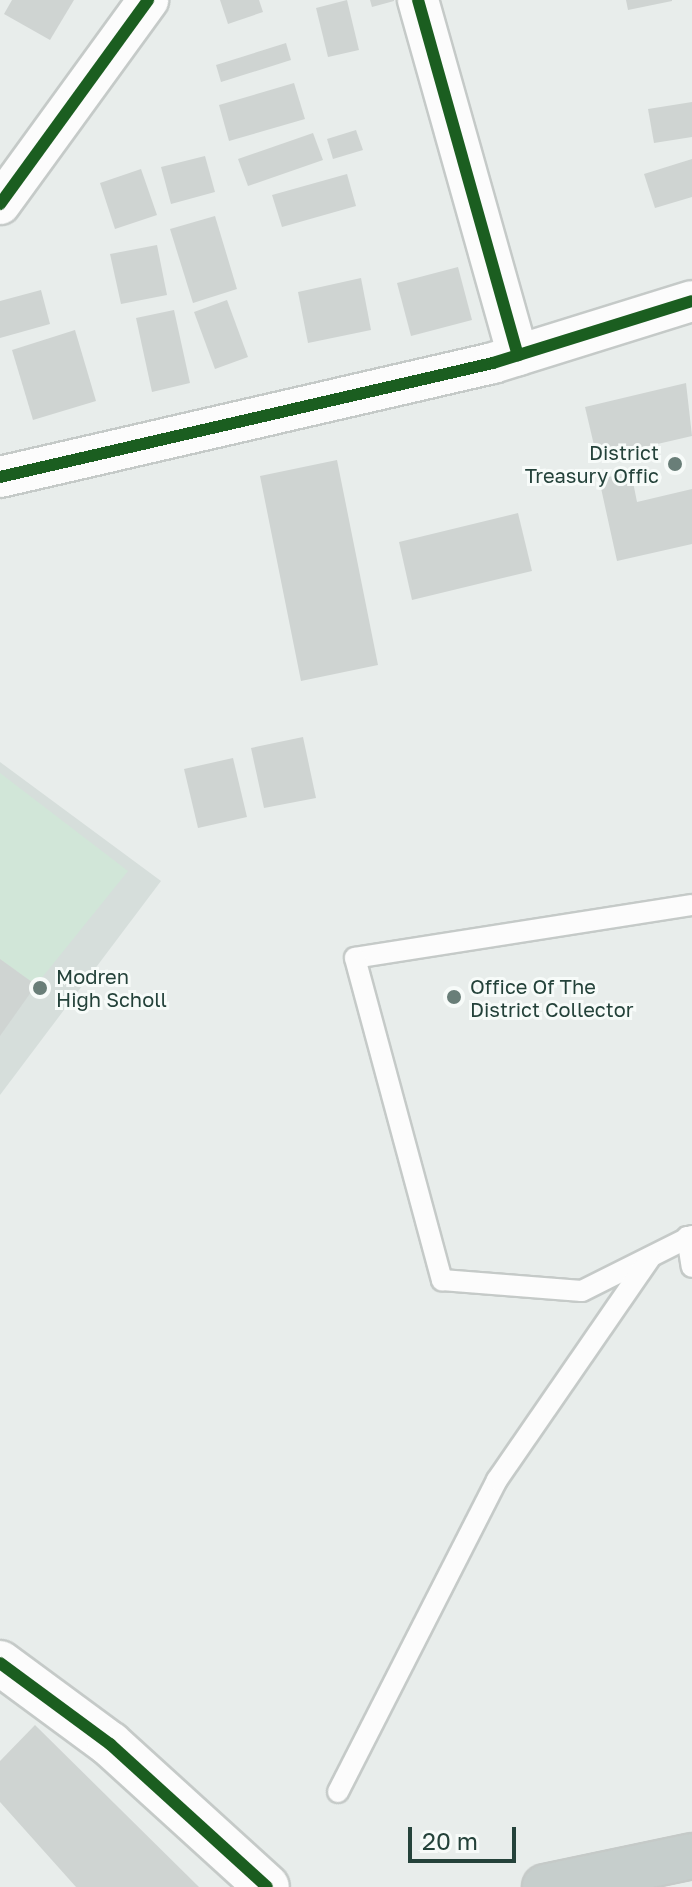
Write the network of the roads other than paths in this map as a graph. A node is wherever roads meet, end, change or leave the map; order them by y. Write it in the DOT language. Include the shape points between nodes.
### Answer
graph roads {
  1 [pos="148,0"];
  2 [pos="418,0"];
  3 [pos="0,204"];
  4 [pos="692,301"];
  5 [pos="518,355"];
  6 [pos="0,477"];
  7 [pos="692,905"];
  8 [pos="690,1236"];
  9 [pos="651,1255"];
  10 [pos="692,1267"];
  11 [pos="0,1663"];
  12 [pos="338,1792"];
  13 [pos="692,1856"];
  14 [pos="267,1887"];
  15 [pos="545,1887"];
  1 -- 3 [label="street"];
  2 -- 5 [label="street"];
  4 -- 5 [label="street"];
  5 -- 6 [label="street"];
  7 -- 9 [label="lane" via="355,958 442,1280 582,1291"];
  8 -- 9 [label="lane"];
  8 -- 10 [label="lane"];
  9 -- 12 [label="lane" via="497,1480"];
  11 -- 14 [label="street" via="110,1744"];
  13 -- 15 [label="highway"];
}
